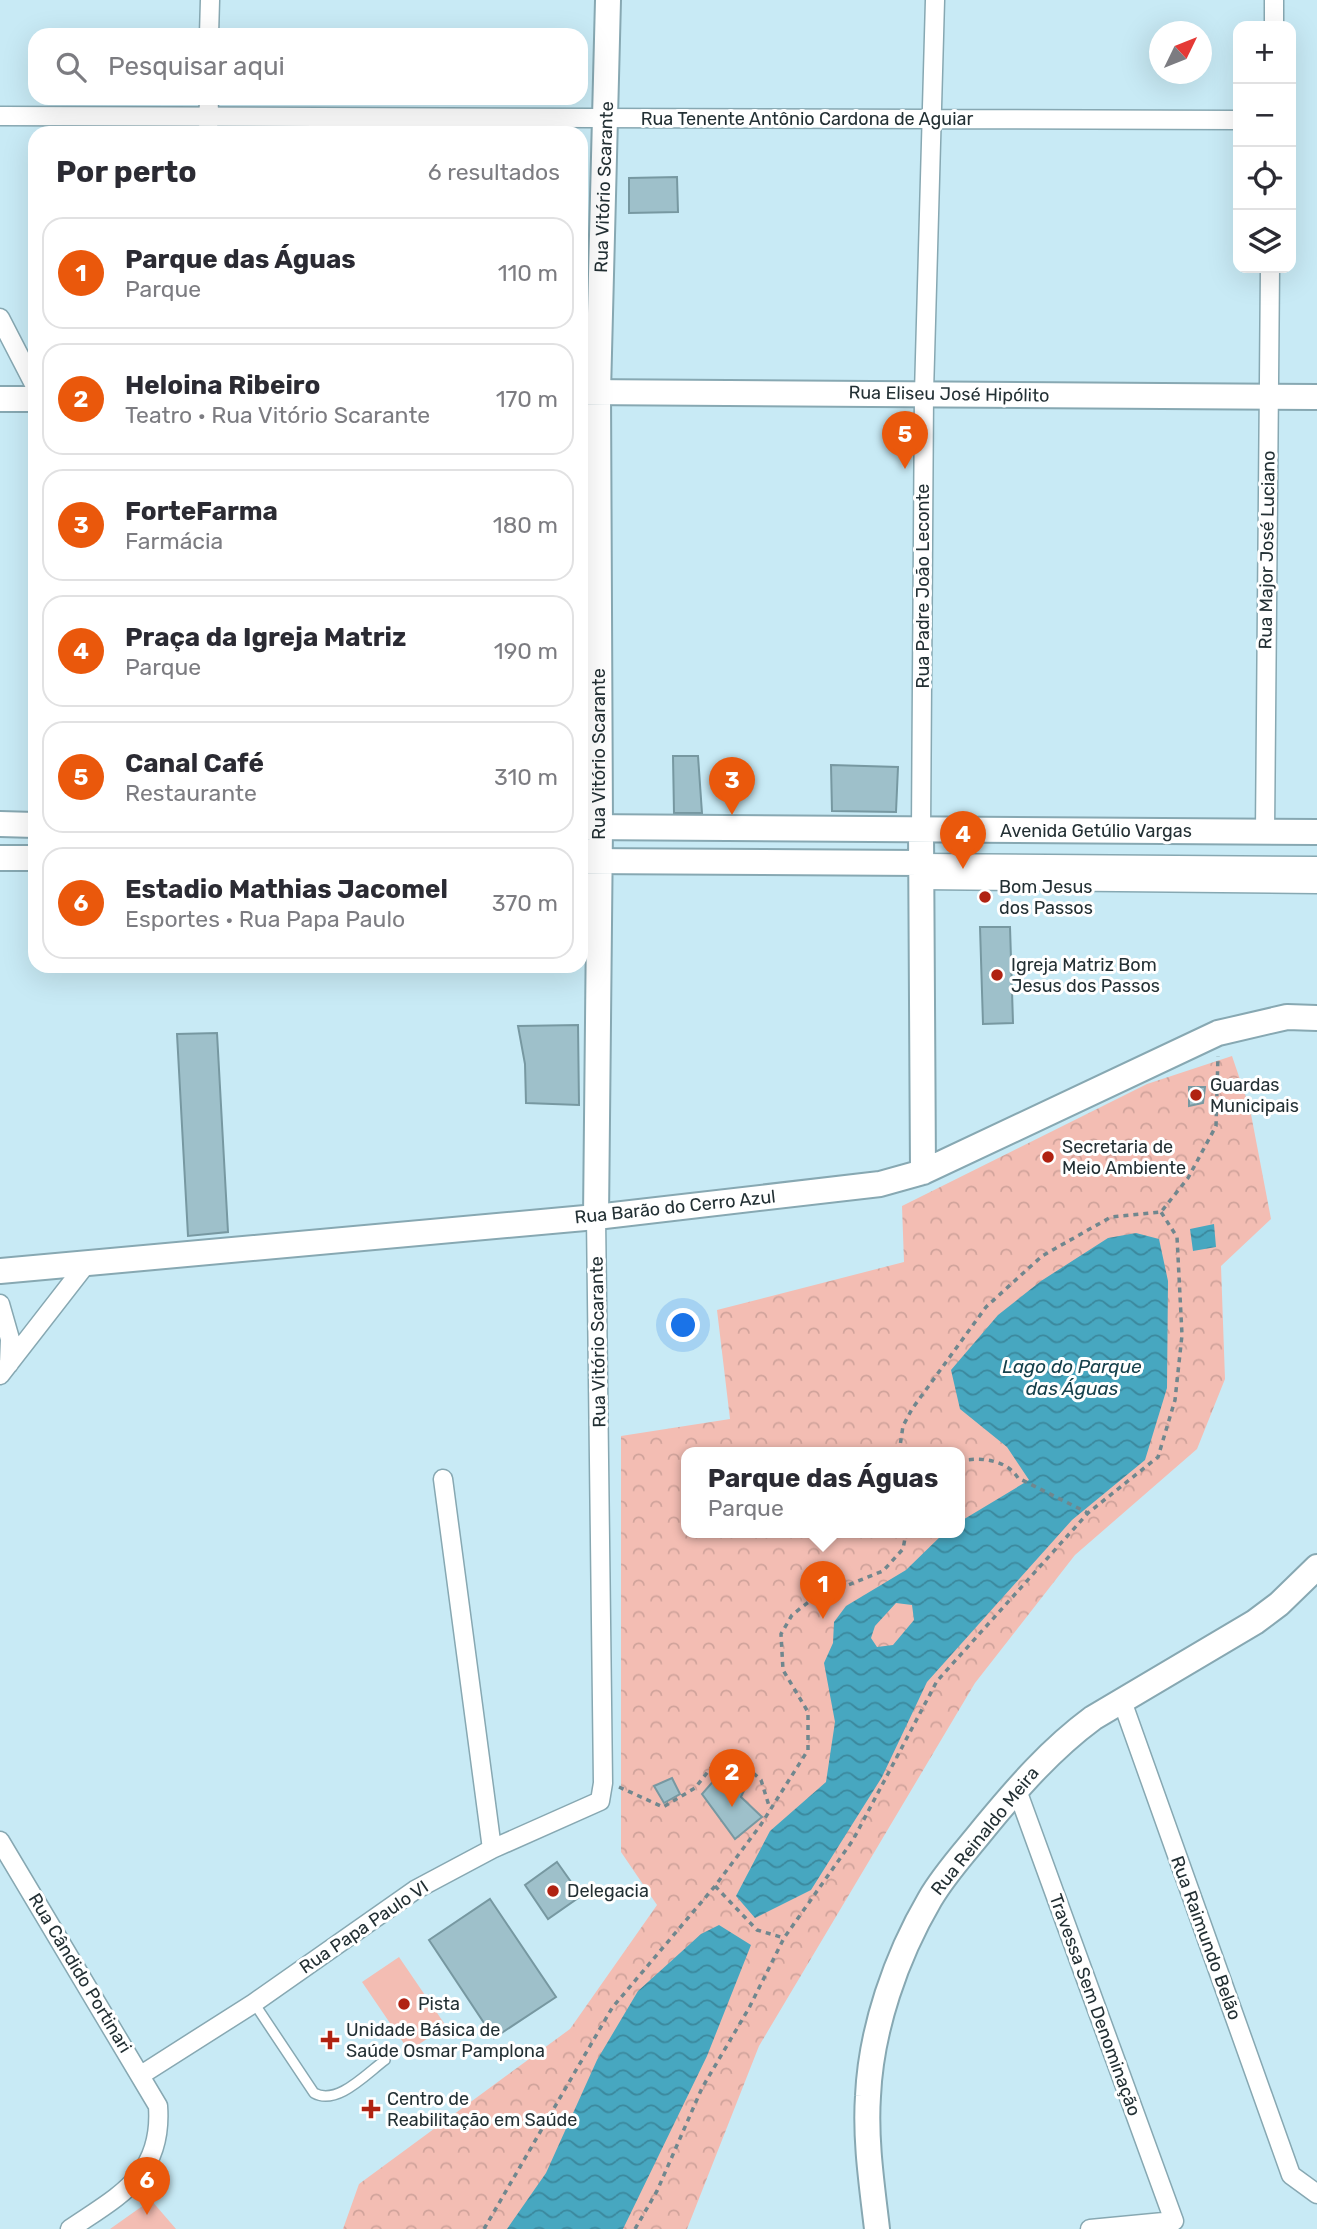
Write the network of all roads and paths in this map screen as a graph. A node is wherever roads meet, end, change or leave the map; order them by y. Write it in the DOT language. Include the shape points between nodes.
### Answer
graph roads {
  1 [pos="210,0"];
  2 [pos="608,0"];
  3 [pos="934,0"];
  4 [pos="1274,0"];
  5 [pos="1274,21"];
  6 [pos="209,28"];
  7 [pos="209,105"];
  8 [pos="0,116"];
  9 [pos="607,119"];
  10 [pos="933,119"];
  11 [pos="1233,120"];
  12 [pos="208,126"];
  13 [pos="1270,273"];
  14 [pos="0,318"];
  15 [pos="28,372"];
  16 [pos="590,392"];
  17 [pos="924,393"];
  18 [pos="1317,397"];
  19 [pos="1269,398"];
  20 [pos="0,399"];
  21 [pos="28,399"];
  22 [pos="0,824"];
  23 [pos="28,824"];
  24 [pos="591,827"];
  25 [pos="921,830"];
  26 [pos="1265,832"];
  27 [pos="1317,832"];
  28 [pos="0,858"];
  29 [pos="28,858"];
  30 [pos="590,861"];
  31 [pos="1317,866"];
  32 [pos="921,872"];
  33 [pos="1317,884"];
  34 [pos="1317,1018"];
  35 [pos="1218,1033"];
  36 [pos="923,1172"];
  37 [pos="1161,1212"];
  38 [pos="597,1217"];
  39 [pos="87,1263"];
  40 [pos="0,1271"];
  41 [pos="0,1304"];
  42 [pos="4,1369"];
  43 [pos="900,1447"];
  44 [pos="965,1460"];
  45 [pos="443,1479"];
  46 [pos="1086,1512"];
  47 [pos="905,1538"];
  48 [pos="1317,1567"];
  49 [pos="1122,1701"];
  50 [pos="603,1783"];
  51 [pos="1017,1790"];
  52 [pos="600,1801"];
  53 [pos="770,1809"];
  54 [pos="0,1841"];
  55 [pos="492,1849"];
  56 [pos="715,1886"];
  57 [pos="784,1938"];
  58 [pos="254,2003"];
  59 [pos="385,2060"];
  60 [pos="141,2075"];
  61 [pos="1317,2194"];
  62 [pos="70,2229"];
  63 [pos="485,2229"];
  64 [pos="635,2229"];
  65 [pos="877,2229"];
  66 [pos="1099,2229"];
  1 -- 6 [label="street"];
  2 -- 9 [label="street, Rua Vitório Scarante"];
  3 -- 10 [label="street, Rua Padre João Leconte"];
  4 -- 5 [label="street"];
  7 -- 12 [label="street"];
  8 -- 12 [label="street, Rua Tenente Antônio Cardona de Aguiar"];
  9 -- 10 [label="street, Rua Tenente Antônio Cardona de Aguiar"];
  9 -- 12 [label="street, Rua Tenente Antônio Cardona de Aguiar"];
  9 -- 16 [label="street, Rua Vitório Scarante"];
  10 -- 11 [label="street, Rua Tenente Antônio Cardona de Aguiar"];
  10 -- 17 [label="street, Rua Padre João Leconte"];
  13 -- 19 [label="street, Rua Major José Luciano"];
  14 -- 15 [label="street"];
  16 -- 17 [label="street, Rua Eliseu José Hipólito"];
  16 -- 24 [label="street, Rua Vitório Scarante"];
  17 -- 19 [label="street, Rua Eliseu José Hipólito"];
  17 -- 25 [label="street, Rua Padre João Leconte"];
  18 -- 19 [label="street, Rua Eliseu José Hipólito"];
  19 -- 26 [label="street, Rua Major José Luciano"];
  20 -- 21 [label="street"];
  22 -- 23 [label="street"];
  24 -- 25 [label="street, Avenida Getúlio Vargas"];
  24 -- 30 [label="street, Rua Vitório Scarante"];
  25 -- 26 [label="street, Avenida Getúlio Vargas"];
  25 -- 32 [label="street, Rua Padre João Leconte"];
  26 -- 27 [label="street, Avenida Getúlio Vargas"];
  28 -- 29 [label="street"];
  30 -- 32 [label="street, Avenida Getúlio Vargas"];
  30 -- 38 [label="street, Rua Vitório Scarante"];
  31 -- 32 [label="street, Avenida Getúlio Vargas"];
  32 -- 33 [label="street, Avenida Getúlio Vargas"];
  32 -- 36 [label="street, Rua Padre João Leconte"];
  34 -- 35 [label="street, Rua Barão do Cerro Azul" via="1287,1017"];
  35 -- 36 [label="street, Rua Barão do Cerro Azul"];
  35 -- 37 [label="path" via="1216,1126 1188,1178"];
  36 -- 38 [label="street, Rua Barão do Cerro Azul" via="880,1184"];
  37 -- 43 [label="path" via="1111,1217 1042,1255 986,1307 912,1409"];
  37 -- 46 [label="path" via="1177,1237 1182,1335 1175,1400 1158,1457"];
  38 -- 39 [label="street, Rua Barão do Cerro Azul"];
  38 -- 50 [label="street, Rua Vitório Scarante"];
  39 -- 40 [label="street, Rua Barão do Cerro Azul"];
  39 -- 42 [label="street"];
  41 -- 42 [label="street" via="10,1339"];
  44 -- 46 [label="path" via="981,1457 1013,1470 1018,1478"];
  45 -- 55 [label="street"];
  46 -- 57 [label="path" via="937,1681 853,1840"];
  47 -- 53 [label="path" via="904,1549 883,1572 811,1600 792,1615 781,1634 783,1670 808,1712 808,1750"];
  48 -- 49 [label="street, Rua Reinaldo Meira" via="1255,1622"];
  49 -- 51 [label="street, Rua Reinaldo Meira" via="1068,1736"];
  49 -- 61 [label="street, Rua Raimundo Belão" via="1290,2175"];
  50 -- 52 [label="street, Rua Vitório Scarante"];
  50 -- 53 [label="path" via="632,1790 663,1807 695,1788 714,1764 741,1762 761,1780"];
  51 -- 65 [label="street, Rua Reinaldo Meira" via="929,1900 888,1995 868,2096"];
  51 -- 66 [label="street, Travessa Sem Denominação" via="1174,2221"];
  52 -- 55 [label="street, Rua Papa Paulo VI"];
  53 -- 56 [label="path"];
  54 -- 60 [label="street, Rua Cândido Portinari"];
  55 -- 58 [label="street, Rua Papa Paulo VI" via="415,1890"];
  56 -- 57 [label="path" via="757,1930"];
  56 -- 63 [label="path" via="612,2008"];
  57 -- 64 [label="path" via="702,2088 657,2191"];
  58 -- 59 [label="lane" via="314,2093 323,2098 334,2097"];
  58 -- 60 [label="street, Rua Papa Paulo VI"];
  60 -- 62 [label="street, Rua Cândido Portinari" via="158,2106 159,2140 144,2171 127,2191"];
}
